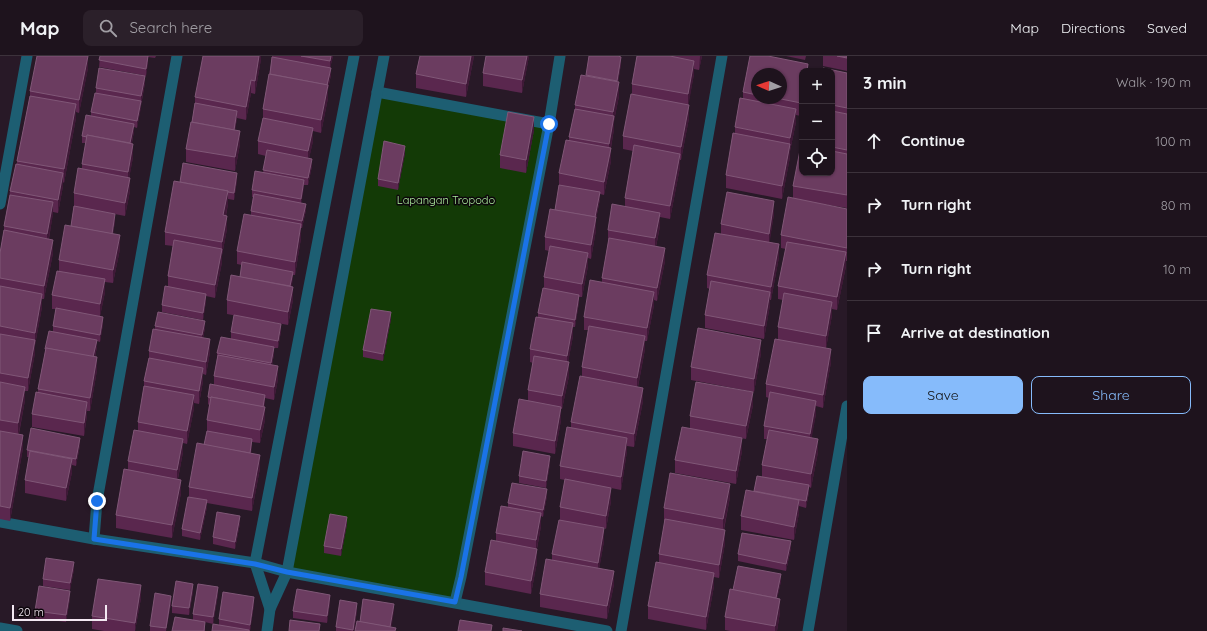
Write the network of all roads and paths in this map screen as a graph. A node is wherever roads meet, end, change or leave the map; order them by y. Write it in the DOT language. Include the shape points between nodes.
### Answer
graph roads {
  1 [pos="27,56"];
  2 [pos="177,56"];
  3 [pos="354,56"];
  4 [pos="384,56"];
  5 [pos="560,56"];
  6 [pos="722,56"];
  7 [pos="377,92"];
  8 [pos="549,124"];
  9 [pos="0,204"];
  10 [pos="847,406"];
  11 [pos="0,522"];
  12 [pos="94,539"];
  13 [pos="255,564"];
  14 [pos="287,572"];
  15 [pos="455,602"];
  16 [pos="270,609"];
  17 [pos="0,628"];
  18 [pos="17,631"];
  19 [pos="267,631"];
  20 [pos="607,631"];
  21 [pos="621,631"];
  22 [pos="808,631"];
  1 -- 9 [label="street"];
  2 -- 12 [label="street" via="97,501"];
  3 -- 13 [label="street"];
  4 -- 7 [label="street"];
  5 -- 8 [label="street"];
  6 -- 21 [label="street"];
  7 -- 8 [label="street"];
  7 -- 14 [label="street"];
  8 -- 15 [label="street"];
  10 -- 22 [label="street"];
  11 -- 12 [label="street"];
  12 -- 13 [label="street"];
  13 -- 14 [label="street"];
  13 -- 16 [label="street"];
  14 -- 15 [label="street"];
  14 -- 16 [label="street"];
  15 -- 20 [label="street"];
  16 -- 19 [label="street"];
  17 -- 18 [label="street"];
}
